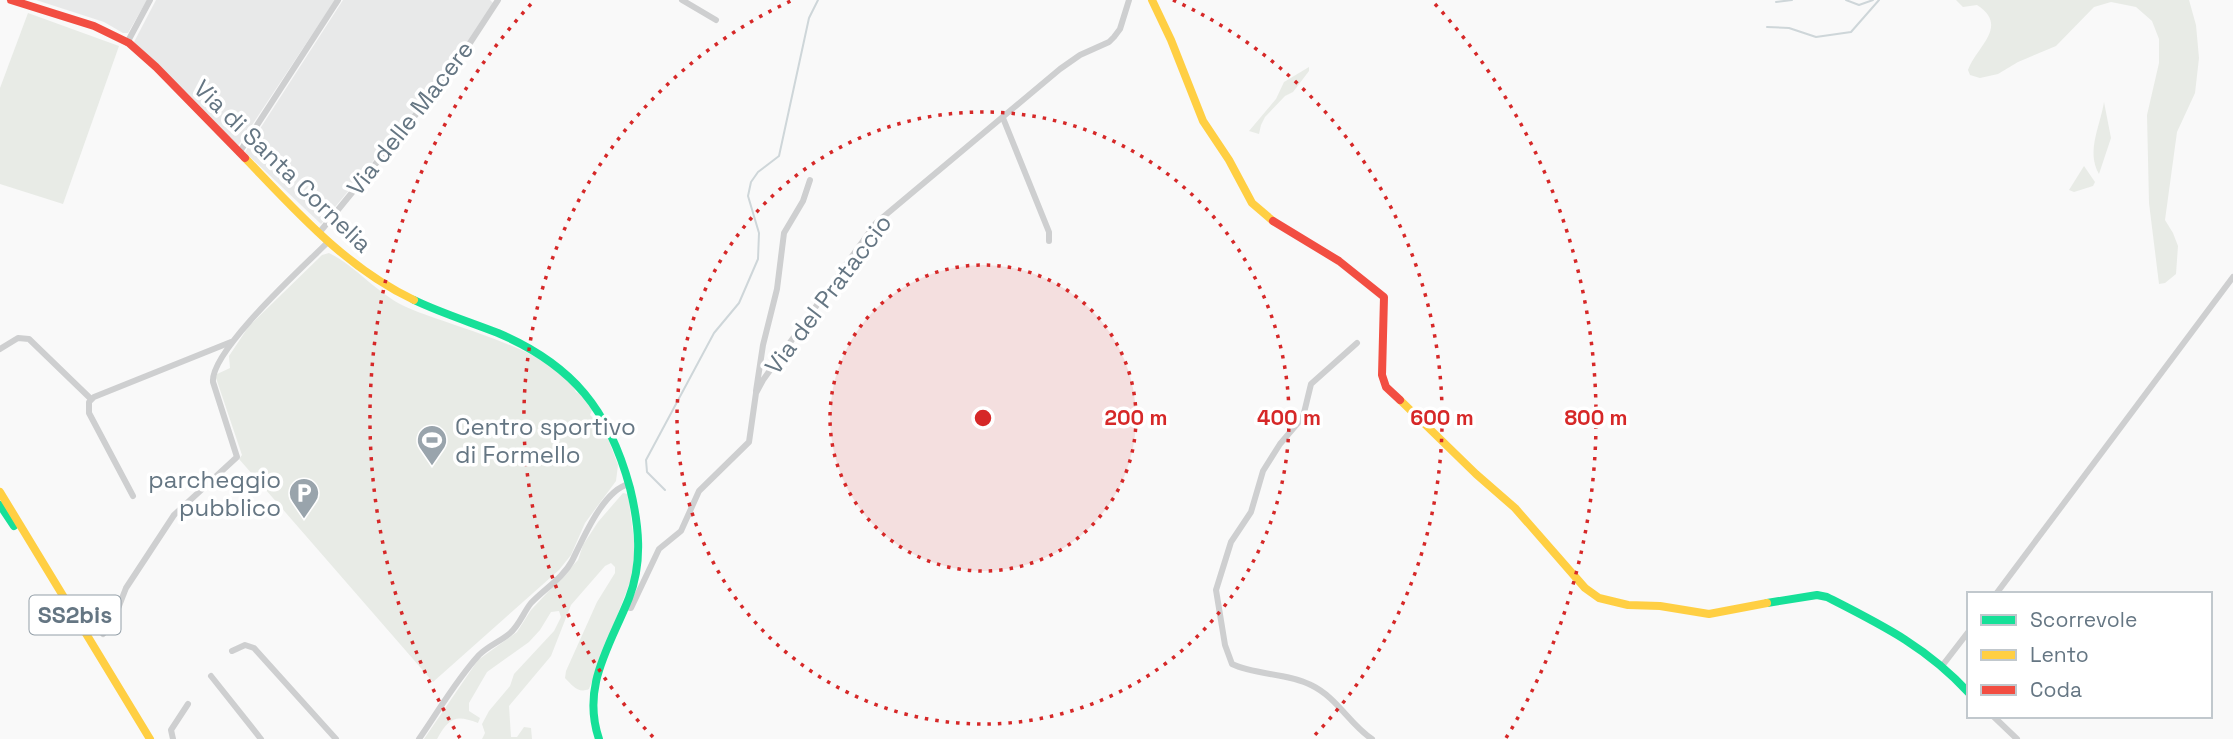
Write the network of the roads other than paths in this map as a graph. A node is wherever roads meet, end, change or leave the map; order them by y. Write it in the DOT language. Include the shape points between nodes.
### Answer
graph roads {
  1 [pos="11,0"];
  2 [pos="150,0"];
  3 [pos="338,0"];
  4 [pos="498,0"];
  5 [pos="682,0"];
  6 [pos="1129,0"];
  7 [pos="1152,0"];
  8 [pos="716,20"];
  9 [pos="127,43"];
  10 [pos="1003,118"];
  11 [pos="239,153"];
  12 [pos="810,180"];
  13 [pos="319,233"];
  14 [pos="1049,241"];
  15 [pos="328,242"];
  16 [pos="2233,277"];
  17 [pos="233,341"];
  18 [pos="1357,343"];
  19 [pos="0,349"];
  20 [pos="756,393"];
  21 [pos="91,399"];
  22 [pos="629,484"];
  23 [pos="0,492"];
  24 [pos="133,496"];
  25 [pos="0,505"];
  26 [pos="1997,592"];
  27 [pos="625,607"];
  28 [pos="103,634"];
  29 [pos="1967,634"];
  30 [pos="232,652"];
  31 [pos="1942,666"];
  32 [pos="211,676"];
  33 [pos="1967,691"];
  34 [pos="188,704"];
  35 [pos="1995,718"];
  36 [pos="142,739"];
  37 [pos="150,739"];
  38 [pos="173,739"];
  39 [pos="261,739"];
  40 [pos="336,739"];
  41 [pos="419,739"];
  42 [pos="599,739"];
  43 [pos="1372,739"];
  44 [pos="2017,739"];
  1 -- 9 [label="main road, Via di Santa Cornelia" via="104,30"];
  2 -- 9 [label="street"];
  3 -- 11 [label="street"];
  4 -- 13 [label="street, Via delle Macere" via="453,69"];
  5 -- 8 [label="street"];
  6 -- 10 [label="street, Via del Prataccio" via="1120,29 1109,42 1076,58"];
  7 -- 31 [label="main road" via="1203,121 1253,205 1339,261 1384,297 1382,375 1387,389 1520,513 1592,594 1628,605 1709,614 1800,597 1827,597 1896,632"];
  9 -- 11 [label="main road, Via di Santa Cornelia"];
  10 -- 14 [label="street"];
  10 -- 20 [label="street, Via del Prataccio" via="876,223"];
  11 -- 13 [label="main road, Via di Santa Cornelia"];
  12 -- 20 [label="street" via="784,233"];
  13 -- 15 [label="main road, Via di Santa Cornelia"];
  15 -- 17 [label="street"];
  15 -- 22 [label="main road, Via di Santa Cornelia" via="406,298 519,343 559,367 599,411"];
  16 -- 26 [label="street"];
  17 -- 21 [label="street"];
  17 -- 28 [label="street" via="213,381 237,457 174,515 126,588 111,626"];
  18 -- 43 [label="street" via="1311,384 1300,422 1261,475 1252,509 1231,542 1216,590 1232,664 1311,685 1337,703"];
  19 -- 21 [label="street" via="18,338 29,339"];
  20 -- 27 [label="street, Via del Prataccio" via="749,442 699,491 681,531 659,549 634,604"];
  21 -- 24 [label="street" via="89,413"];
  22 -- 27 [label="main road, Via di Santa Cornelia" via="640,546"];
  22 -- 41 [label="street" via="596,516 571,563 529,605 515,628 478,656"];
  23 -- 37 [label="main road, SS2bis"];
  25 -- 36 [label="main road, SS2bis"];
  27 -- 42 [label="main road" via="592,698 591,720"];
  29 -- 31 [label="street"];
  30 -- 40 [label="street" via="247,645 254,648"];
  31 -- 33 [label="main road"];
  32 -- 39 [label="street"];
  34 -- 38 [label="street" via="172,729"];
  35 -- 44 [label="street"];
}
